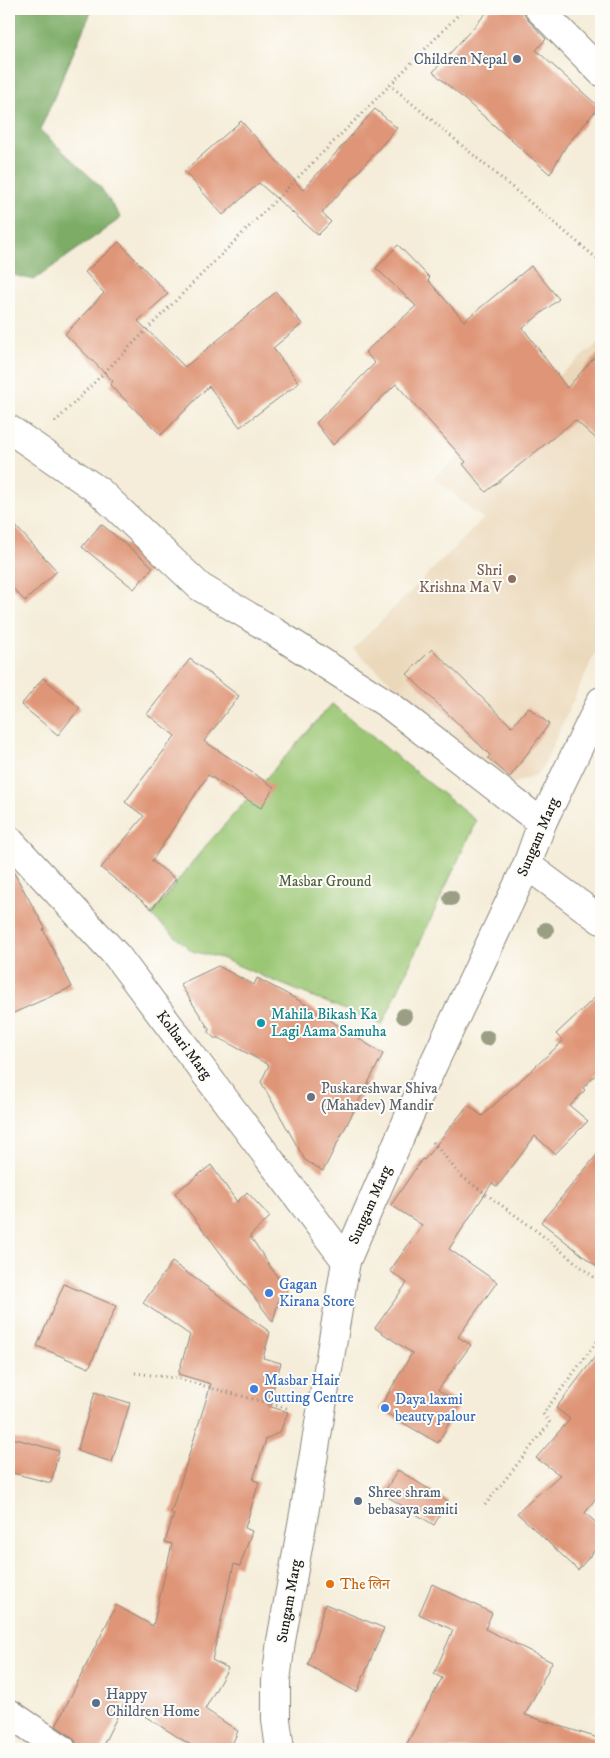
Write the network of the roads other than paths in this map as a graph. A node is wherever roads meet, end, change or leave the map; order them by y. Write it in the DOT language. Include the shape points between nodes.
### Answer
graph roads {
  1 [pos="539,9"];
  2 [pos="601,72"];
  3 [pos="9,428"];
  4 [pos="601,701"];
  5 [pos="542,823"];
  6 [pos="9,840"];
  7 [pos="527,865"];
  8 [pos="601,920"];
  9 [pos="346,1261"];
  10 [pos="9,1713"];
  11 [pos="62,1749"];
  12 [pos="280,1749"];
  1 -- 2 [label="street"];
  3 -- 5 [label="street" via="99,491 200,588 389,705"];
  4 -- 5 [label="street, Sungam Marg"];
  5 -- 7 [label="street, Sungam Marg"];
  6 -- 9 [label="street, Kolbari Marg" via="117,956"];
  7 -- 8 [label="street"];
  7 -- 9 [label="street, Sungam Marg" via="410,1114"];
  9 -- 12 [label="street, Sungam Marg" via="278,1661 276,1720"];
  10 -- 11 [label="street"];
}
